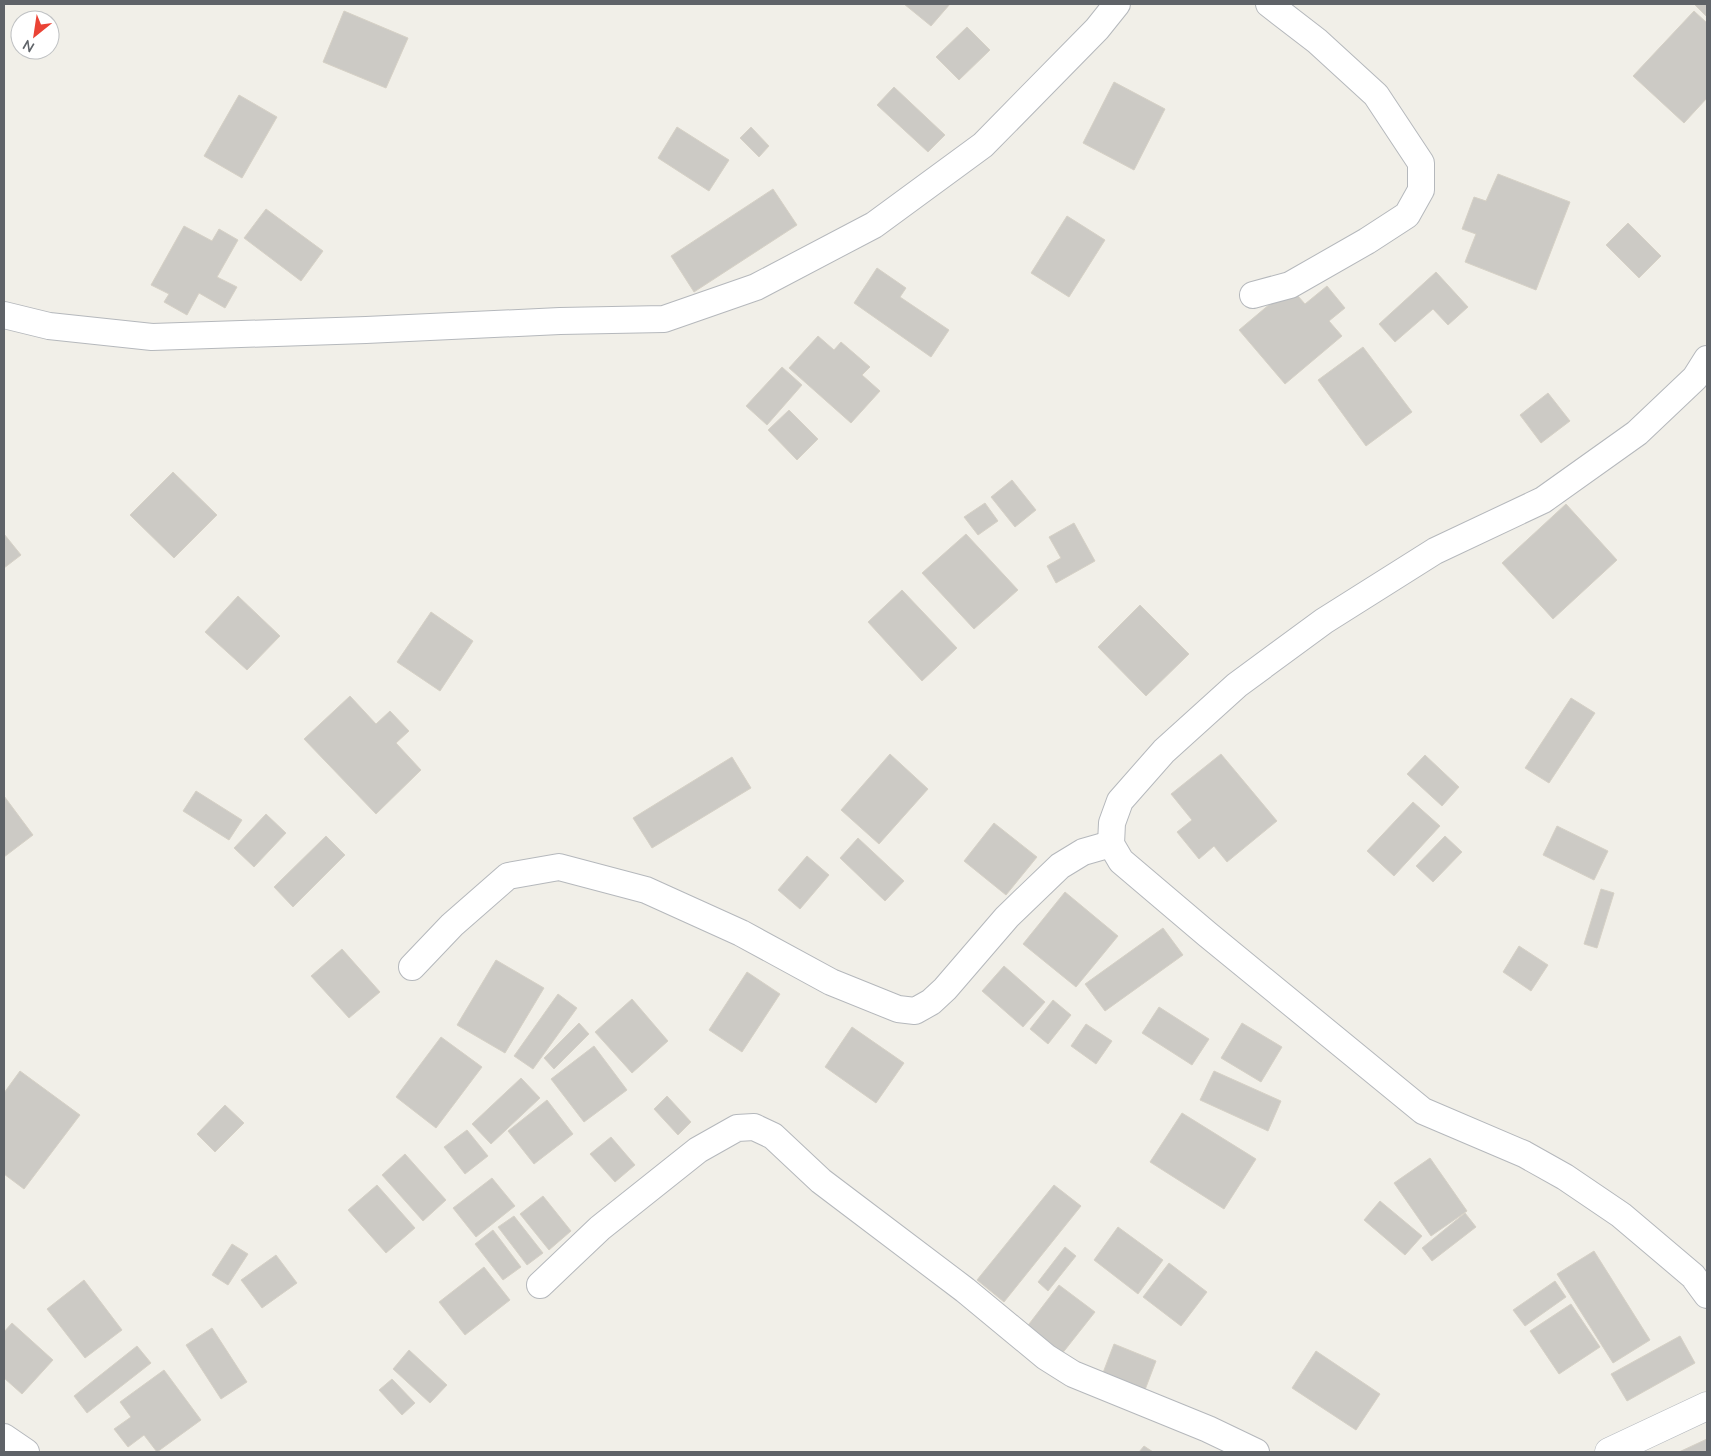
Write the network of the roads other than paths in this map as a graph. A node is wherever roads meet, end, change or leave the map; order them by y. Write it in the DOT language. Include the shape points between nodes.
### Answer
graph roads {
  1 [pos="1117,4"];
  2 [pos="1269,4"];
  3 [pos="1253,295"];
  4 [pos="4,315"];
  5 [pos="1707,359"];
  6 [pos="1111,844"];
  7 [pos="412,967"];
  8 [pos="540,1285"];
  9 [pos="1707,1295"];
  10 [pos="1707,1406"];
  11 [pos="4,1438"];
  12 [pos="26,1452"];
  13 [pos="1256,1452"];
  14 [pos="1609,1452"];
  1 -- 4 [label="street" via="983,145 874,225 756,287 664,319 152,336 49,326"];
  2 -- 3 [label="street" via="1317,41 1376,95 1421,163 1421,190 1407,215 1367,241 1290,285"];
  5 -- 6 [label="street" via="1695,378 1637,433 1542,500 1435,551 1324,621 1237,686 1164,751 1120,801 1112,823"];
  6 -- 7 [label="street" via="1083,852 1060,866 1007,917 944,989 915,1011 898,1008 831,982 741,933 646,890 559,867 508,876 452,925"];
  6 -- 9 [label="street" via="1121,861 1423,1111 1524,1154 1573,1183 1621,1215 1693,1276"];
  8 -- 13 [label="street" via="600,1228 698,1150 737,1128 754,1127 774,1136 821,1181 965,1290 1046,1357 1073,1374"];
  10 -- 14 [label="main road"];
  11 -- 12 [label="street"];
}
